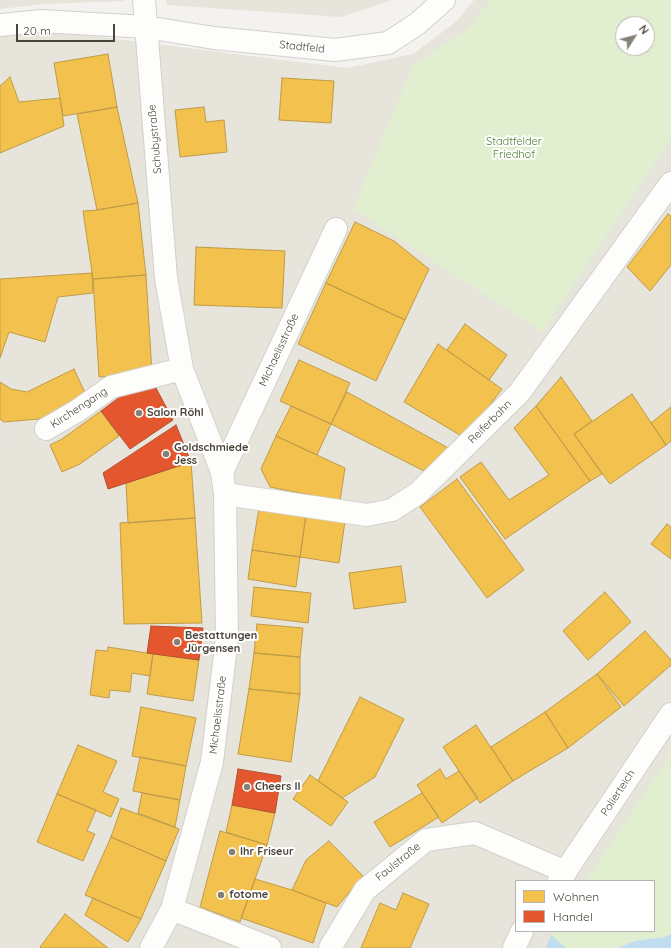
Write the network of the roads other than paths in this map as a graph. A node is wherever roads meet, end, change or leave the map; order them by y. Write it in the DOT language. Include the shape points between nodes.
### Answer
graph roads {
  1 [pos="144,0"];
  2 [pos="444,0"];
  3 [pos="0,25"];
  4 [pos="146,27"];
  5 [pos="671,183"];
  6 [pos="336,229"];
  7 [pos="166,278"];
  8 [pos="182,369"];
  9 [pos="46,429"];
  10 [pos="222,472"];
  11 [pos="225,494"];
  12 [pos="671,714"];
  13 [pos="562,876"];
  14 [pos="172,909"];
  15 [pos="522,932"];
  16 [pos="151,948"];
  17 [pos="270,948"];
  18 [pos="330,948"];
  19 [pos="514,948"];
  1 -- 4 [label="street, Schubystraße"];
  2 -- 4 [label="street, Stadtfeld" via="417,24 388,43 335,50 214,38"];
  3 -- 4 [label="street, Stadtfeld" via="42,21"];
  4 -- 7 [label="street, Schubystraße"];
  5 -- 11 [label="street, Reiferbahn" via="520,392 418,493 392,510 367,515"];
  6 -- 10 [label="street, Michaelisstraße"];
  7 -- 8 [label="street, Michaelisstraße"];
  8 -- 9 [label="street, Kirchengang" via="111,387"];
  8 -- 10 [label="street, Michaelisstraße"];
  10 -- 11 [label="street, Michaelisstraße"];
  11 -- 14 [label="street, Michaelisstraße" via="227,638 212,762"];
  12 -- 13 [label="street, Polierteich"];
  13 -- 18 [label="street, Faulstraße" via="475,833 426,840 365,890"];
  14 -- 16 [label="street, Michaelisstraße"];
  14 -- 17 [label="street"];
  15 -- 19 [label="street"];
}
